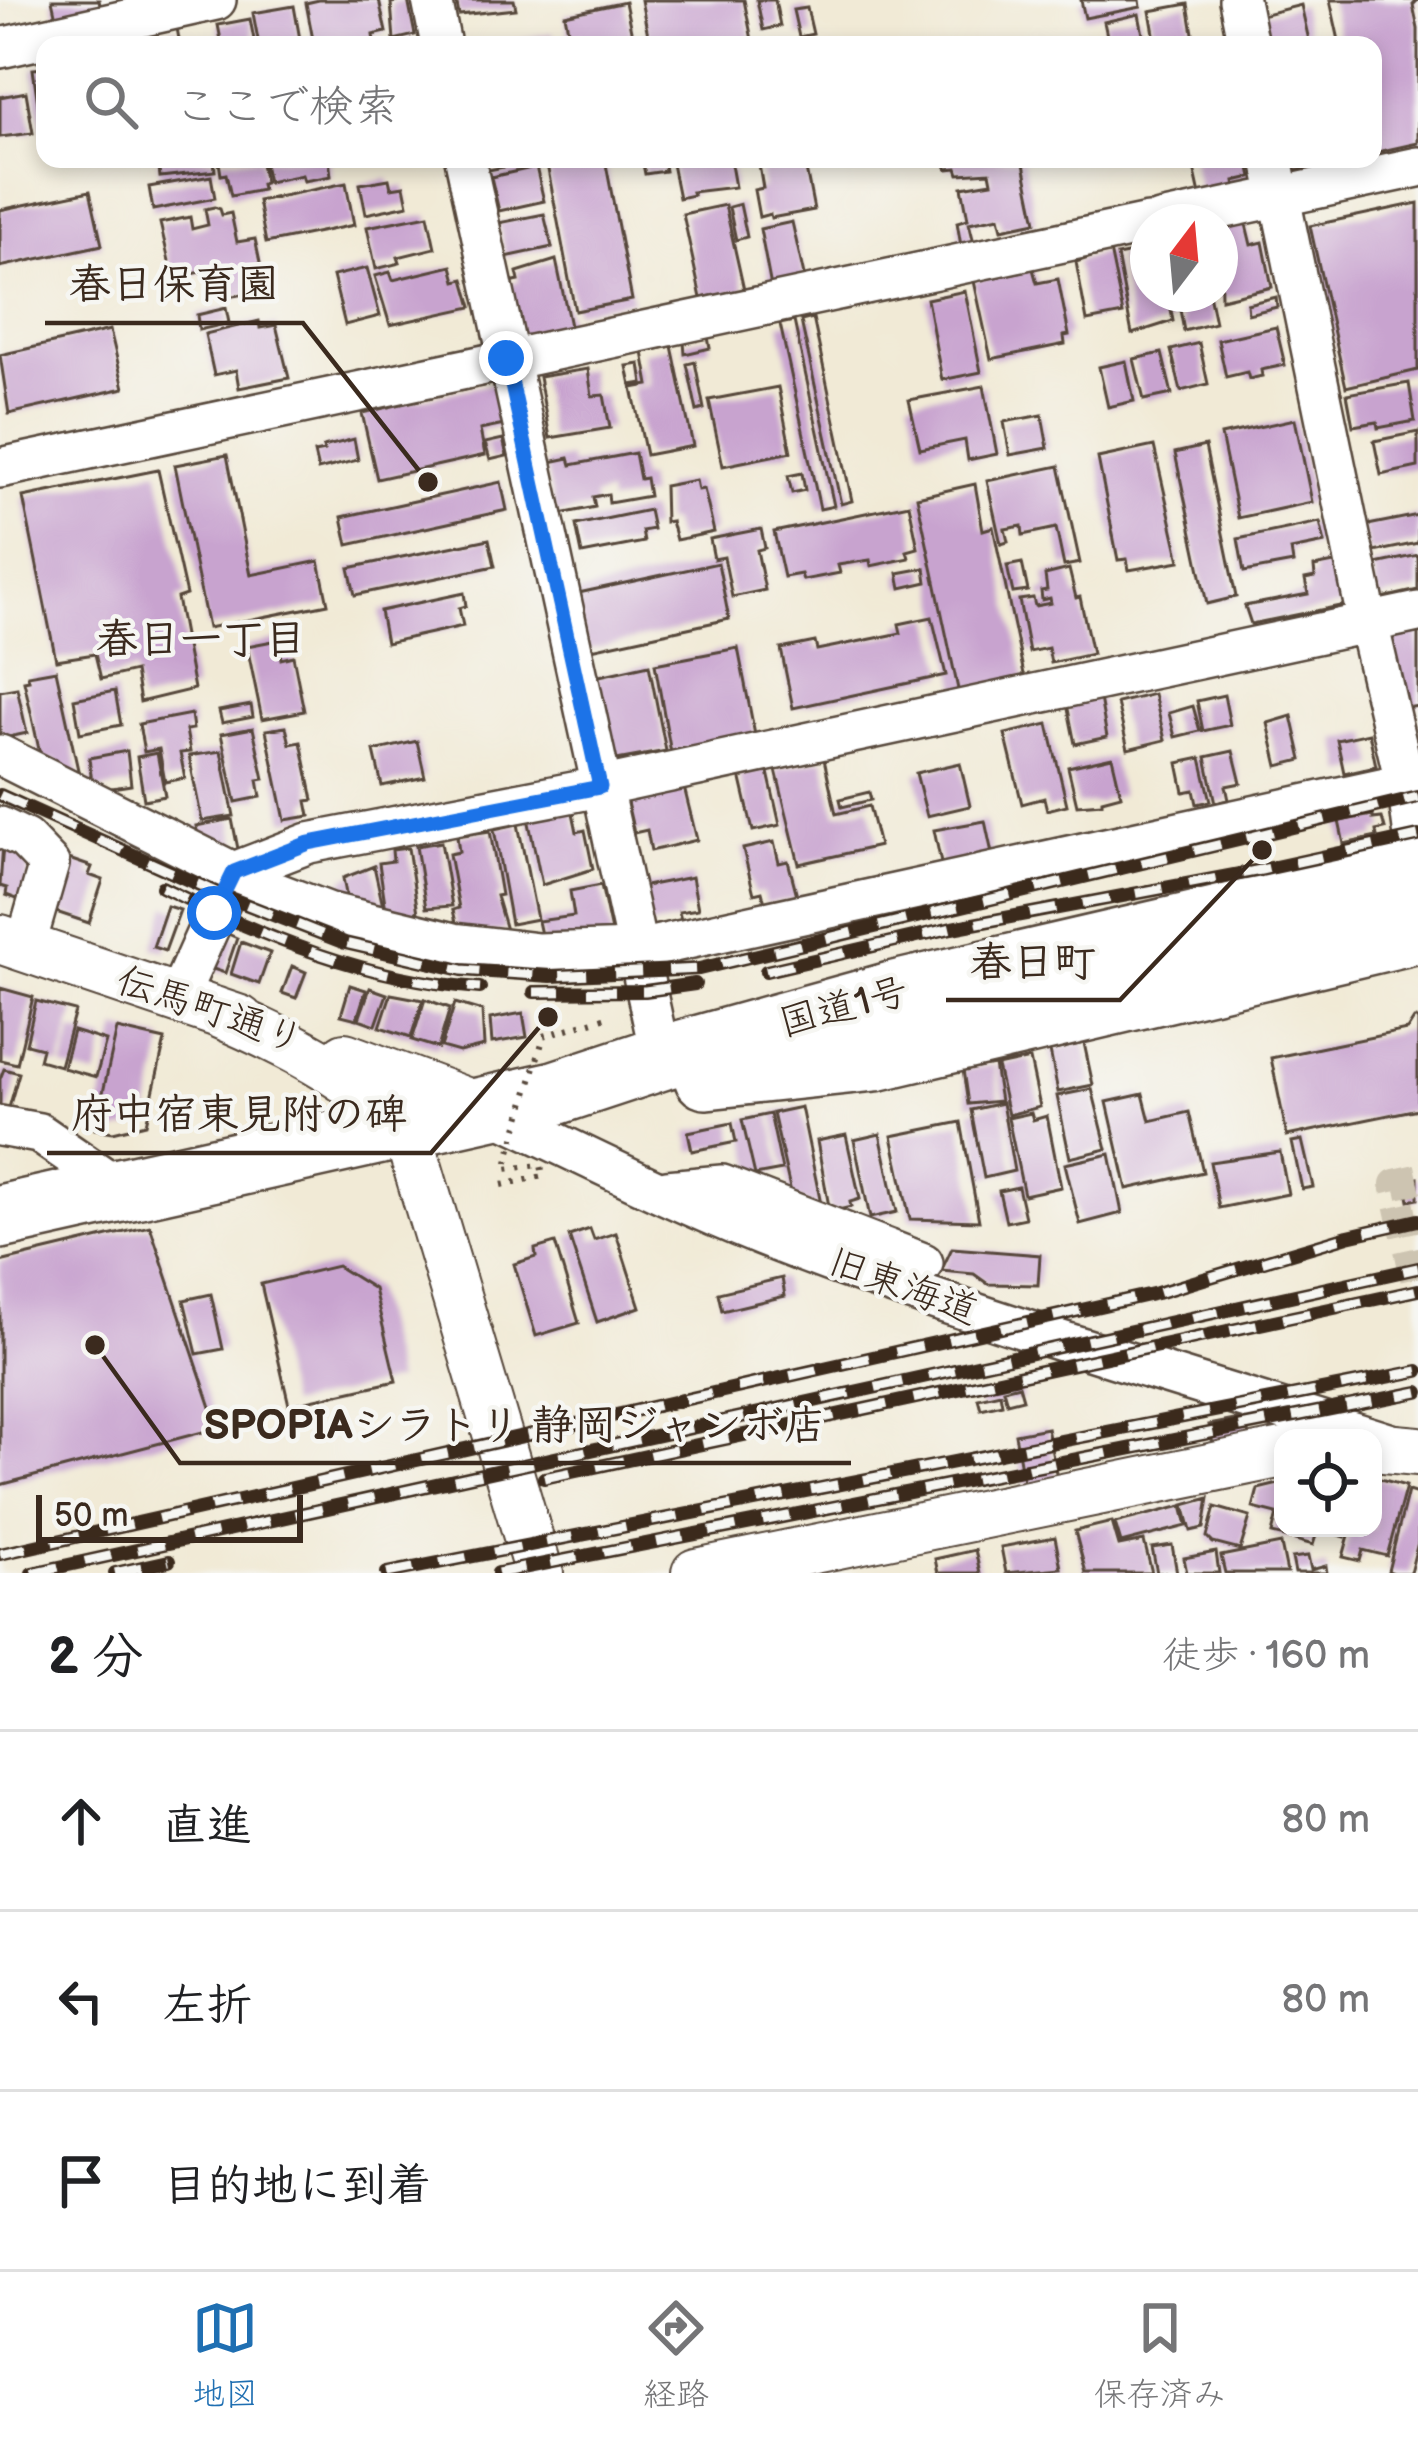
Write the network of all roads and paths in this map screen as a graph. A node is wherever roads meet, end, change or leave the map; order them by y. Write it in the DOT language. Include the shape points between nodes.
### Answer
graph roads {
  1 [pos="216,0"];
  2 [pos="432,0"];
  3 [pos="1239,0"];
  4 [pos="54,36"];
  5 [pos="439,36"];
  6 [pos="1246,36"];
  7 [pos="36,40"];
  8 [pos="0,48"];
  9 [pos="1418,167"];
  10 [pos="467,168"];
  11 [pos="1276,178"];
  12 [pos="1207,204"];
  13 [pos="1130,228"];
  14 [pos="506,358"];
  15 [pos="0,468"];
  16 [pos="1418,612"];
  17 [pos="1368,623"];
  18 [pos="0,755"];
  19 [pos="1410,782"];
  20 [pos="600,787"];
  21 [pos="0,827"];
  22 [pos="1418,869"];
  23 [pos="234,872"];
  24 [pos="1418,931"];
  25 [pos="13,943"];
  26 [pos="637,950"];
  27 [pos="196,1005"];
  28 [pos="607,1017"];
  29 [pos="661,1058"];
  30 [pos="555,1094"];
  31 [pos="487,1110"];
  32 [pos="0,1126"];
  33 [pos="406,1128"];
  34 [pos="502,1185"];
  35 [pos="119,1188"];
  36 [pos="662,1190"];
  37 [pos="0,1216"];
  38 [pos="923,1262"];
  39 [pos="1384,1444"];
  40 [pos="1274,1455"];
  41 [pos="757,1567"];
  42 [pos="539,1573"];
  43 [pos="696,1573"];
  1 -- 4 [label="street"];
  2 -- 5 [label="street"];
  3 -- 6 [label="street"];
  7 -- 8 [label="street"];
  9 -- 11 [label="street"];
  10 -- 14 [label="street"];
  11 -- 12 [label="street"];
  11 -- 17 [label="street"];
  13 -- 14 [label="street"];
  14 -- 15 [label="street"];
  14 -- 20 [label="street"];
  16 -- 17 [label="street"];
  17 -- 19 [label="street"];
  17 -- 20 [label="street"];
  18 -- 23 [label="street"];
  19 -- 22 [label="street"];
  19 -- 26 [label="street"];
  20 -- 23 [label="street" via="309,843"];
  20 -- 26 [label="street"];
  21 -- 25 [label="street" via="49,864"];
  22 -- 29 [label="highway, 国道1号" via="895,993"];
  23 -- 26 [label="street" via="330,913 454,943 538,953"];
  23 -- 27 [label="street"];
  24 -- 30 [label="highway, 国道1号" via="875,1059"];
  25 -- 27 [label="street, 伝馬町通り"];
  26 -- 29 [label="street"];
  27 -- 31 [label="street, 伝馬町通り"];
  27 -- 33 [label="street" via="353,1082"];
  28 -- 34 [label="path, bridge" via="544,1036 505,1169 541,1165 543,1177"];
  29 -- 30 [label="highway, 国道1号"];
  30 -- 31 [label="highway, 国道1号"];
  31 -- 33 [label="highway, 国道1号"];
  31 -- 36 [label="street, 旧東海道"];
  32 -- 35 [label="street" via="40,1133"];
  33 -- 35 [label="highway, 国道1号"];
  33 -- 42 [label="street"];
  35 -- 37 [label="highway, 国道1号"];
  36 -- 38 [label="street" via="722,1185"];
  36 -- 39 [label="street, 旧東海道" via="977,1314"];
  40 -- 41 [label="street"];
  41 -- 43 [label="street"];
}
